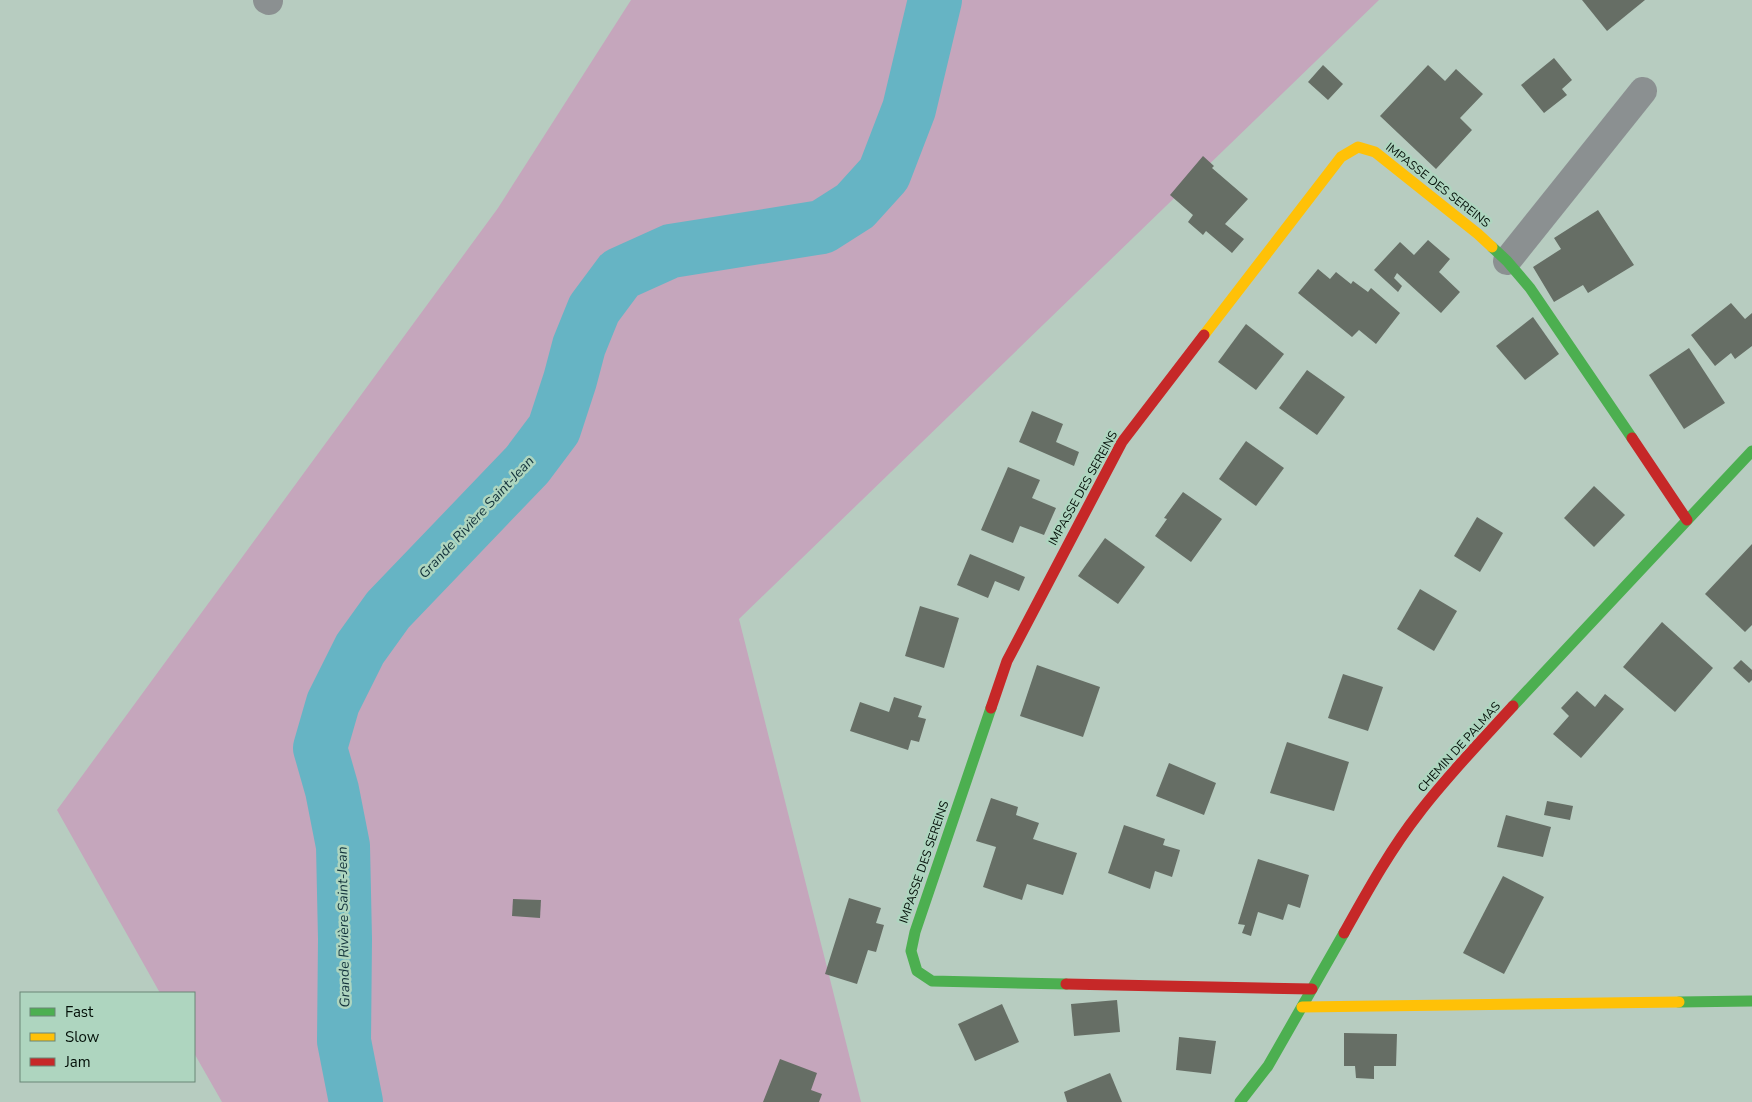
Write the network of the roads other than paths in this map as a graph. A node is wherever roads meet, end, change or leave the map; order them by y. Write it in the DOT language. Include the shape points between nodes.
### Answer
graph roads {
  1 [pos="1643,91"];
  2 [pos="1507,261"];
  3 [pos="1752,451"];
  4 [pos="1687,520"];
  5 [pos="1312,989"];
  6 [pos="1752,1001"];
  7 [pos="1302,1007"];
  8 [pos="1240,1102"];
  1 -- 2 [label="street"];
  2 -- 4 [label="street, IMPASSE DES SEREINS" via="1530,288"];
  2 -- 5 [label="street, IMPASSE DES SEREINS" via="1375,152 1358,147 1342,157 1122,442 1007,661 911,951 917,971 932,981"];
  3 -- 4 [label="street, CHEMIN DE PALMAS"];
  4 -- 5 [label="street, CHEMIN DE PALMAS" via="1473,750 1419,813 1379,872"];
  5 -- 7 [label="street, CHEMIN DE PALMAS"];
  6 -- 7 [label="street"];
  7 -- 8 [label="street, CHEMIN DE PALMAS" via="1268,1066"];
}
